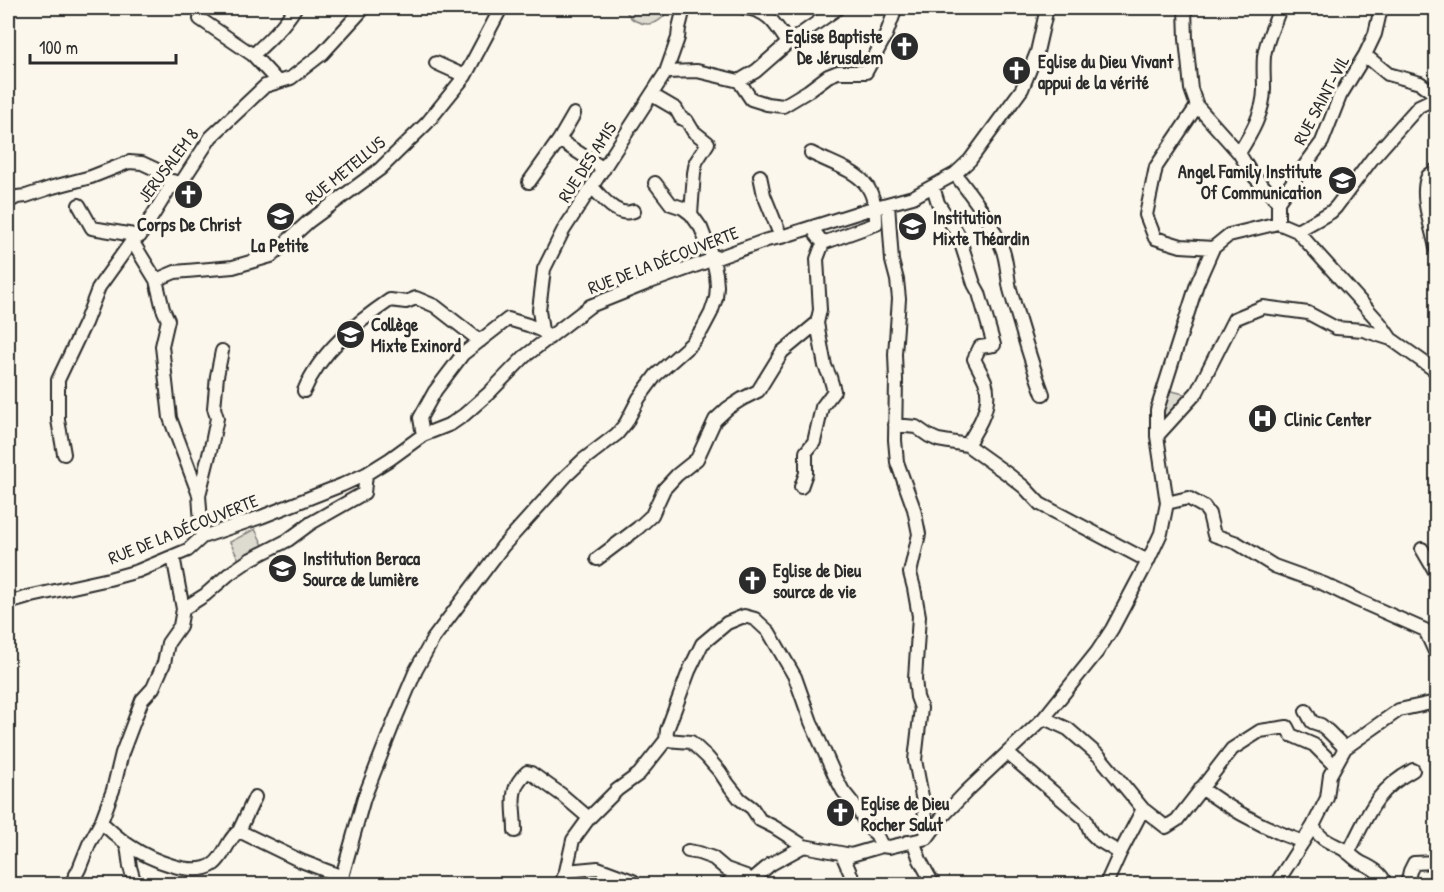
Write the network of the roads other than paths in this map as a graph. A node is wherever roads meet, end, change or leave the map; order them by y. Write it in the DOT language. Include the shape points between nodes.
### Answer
graph roads {
  1 [pos="295,8"];
  2 [pos="363,8"];
  3 [pos="501,8"];
  4 [pos="684,8"];
  5 [pos="752,8"];
  6 [pos="838,8"];
  7 [pos="896,8"];
  8 [pos="1047,8"];
  9 [pos="1185,8"];
  10 [pos="1280,8"];
  11 [pos="1382,8"];
  12 [pos="200,20"];
  13 [pos="788,43"];
  14 [pos="253,55"];
  15 [pos="1365,55"];
  16 [pos="436,63"];
  17 [pos="666,72"];
  18 [pos="465,76"];
  19 [pos="739,81"];
  20 [pos="278,82"];
  21 [pos="652,95"];
  22 [pos="1437,96"];
  23 [pos="1197,106"];
  24 [pos="574,114"];
  25 [pos="559,140"];
  26 [pos="811,153"];
  27 [pos="1239,153"];
  28 [pos="604,169"];
  29 [pos="1437,170"];
  30 [pos="955,174"];
  31 [pos="760,176"];
  32 [pos="529,182"];
  33 [pos="181,183"];
  34 [pos="655,183"];
  35 [pos="592,187"];
  36 [pos="933,187"];
  37 [pos="8,202"];
  38 [pos="1278,202"];
  39 [pos="79,205"];
  40 [pos="882,205"];
  41 [pos="634,211"];
  42 [pos="691,214"];
  43 [pos="1278,223"];
  44 [pos="815,226"];
  45 [pos="1297,231"];
  46 [pos="782,237"];
  47 [pos="136,238"];
  48 [pos="823,243"];
  49 [pos="1213,248"];
  50 [pos="1437,248"];
  51 [pos="713,259"];
  52 [pos="156,280"];
  53 [pos="817,323"];
  54 [pos="546,335"];
  55 [pos="1391,339"];
  56 [pos="480,341"];
  57 [pos="222,351"];
  58 [pos="1437,371"];
  59 [pos="304,391"];
  60 [pos="1043,394"];
  61 [pos="895,425"];
  62 [pos="423,435"];
  63 [pos="1157,436"];
  64 [pos="967,445"];
  65 [pos="64,454"];
  66 [pos="366,474"];
  67 [pos="801,487"];
  68 [pos="200,495"];
  69 [pos="1167,502"];
  70 [pos="202,537"];
  71 [pos="1422,549"];
  72 [pos="173,556"];
  73 [pos="597,559"];
  74 [pos="1148,561"];
  75 [pos="1437,573"];
  76 [pos="8,603"];
  77 [pos="183,609"];
  78 [pos="1437,654"];
  79 [pos="1437,702"];
  80 [pos="1306,711"];
  81 [pos="1044,718"];
  82 [pos="666,740"];
  83 [pos="1345,748"];
  84 [pos="1007,753"];
  85 [pos="1334,765"];
  86 [pos="1413,770"];
  87 [pos="1201,788"];
  88 [pos="255,797"];
  89 [pos="1143,809"];
  90 [pos="589,818"];
  91 [pos="101,822"];
  92 [pos="1313,826"];
  93 [pos="239,831"];
  94 [pos="515,831"];
  95 [pos="927,838"];
  96 [pos="907,842"];
  97 [pos="1303,842"];
  98 [pos="127,845"];
  99 [pos="804,846"];
  100 [pos="882,846"];
  101 [pos="688,851"];
  102 [pos="1120,853"];
  103 [pos="1348,853"];
  104 [pos="842,854"];
  105 [pos="1437,862"];
  106 [pos="566,871"];
  107 [pos="748,880"];
  108 [pos="342,881"];
  109 [pos="71,885"];
  110 [pos="135,885"];
  111 [pos="561,885"];
  112 [pos="633,885"];
  113 [pos="727,885"];
  114 [pos="855,885"];
  115 [pos="933,885"];
  116 [pos="1106,885"];
  117 [pos="1276,885"];
  118 [pos="1386,885"];
  119 [pos="1407,885"];
  1 -- 14 [label="street"];
  2 -- 20 [label="street, JERUSALEM 8" via="322,54 291,78"];
  3 -- 18 [label="street, RUE METELLUS"];
  4 -- 17 [label="street, RUE DES AMIS"];
  5 -- 13 [label="street" via="774,22"];
  6 -- 13 [label="street"];
  7 -- 19 [label="street" via="866,72 838,72 783,106 751,99"];
  8 -- 30 [label="street, RUE DE LA DÉCOUVERTE" via="1037,52 1022,89"];
  9 -- 23 [label="street" via="1191,89"];
  10 -- 27 [label="street" via="1264,54 1263,103"];
  11 -- 15 [label="street, RUE SAINT-VIL"];
  12 -- 14 [label="street"];
  13 -- 19 [label="street"];
  14 -- 20 [label="street"];
  15 -- 22 [label="street" via="1388,74 1420,83"];
  15 -- 38 [label="street, RUE SAINT-VIL" via="1340,96 1322,142"];
  16 -- 18 [label="street"];
  17 -- 19 [label="street" via="697,70"];
  17 -- 21 [label="street, RUE DES AMIS"];
  18 -- 52 [label="street, RUE METELLUS" via="427,123 380,169 308,222 271,256 233,267 175,272"];
  20 -- 33 [label="street, JERUSALEM 8" via="265,86 211,137"];
  21 -- 28 [label="street, RUE DES AMIS"];
  21 -- 42 [label="street" via="676,109 708,143 696,162"];
  22 -- 45 [label="street" via="1407,118 1331,212"];
  23 -- 27 [label="street"];
  23 -- 49 [label="street" via="1156,167 1146,215 1155,238 1181,246"];
  24 -- 25 [label="street"];
  25 -- 28 [label="street"];
  25 -- 32 [label="street"];
  26 -- 40 [label="street" via="863,180"];
  27 -- 38 [label="street" via="1251,173"];
  28 -- 35 [label="street, RUE DES AMIS"];
  29 -- 50 [label="street" via="1428,176 1424,190"];
  30 -- 36 [label="street, RUE DE LA DÉCOUVERTE"];
  30 -- 60 [label="street" via="975,198 1003,250 1028,355"];
  31 -- 46 [label="street"];
  33 -- 37 [label="street" via="168,180 142,163 129,162"];
  33 -- 47 [label="street, JERUSALEM 8" via="169,189"];
  34 -- 42 [label="street" via="671,204"];
  35 -- 41 [label="street" via="616,210"];
  35 -- 54 [label="street, RUE DES AMIS" via="563,231 544,270 539,310"];
  36 -- 40 [label="street, RUE DE LA DÉCOUVERTE"];
  36 -- 64 [label="street" via="938,203 958,234 994,345 980,347 974,359 987,394 979,425"];
  38 -- 43 [label="street"];
  39 -- 47 [label="street" via="92,228"];
  40 -- 44 [label="street, RUE DE LA DÉCOUVERTE"];
  40 -- 48 [label="street" via="876,224"];
  40 -- 61 [label="street" via="899,299"];
  42 -- 51 [label="street"];
  43 -- 45 [label="street"];
  43 -- 49 [label="street" via="1229,235"];
  44 -- 46 [label="street, RUE DE LA DÉCOUVERTE"];
  44 -- 48 [label="street"];
  45 -- 55 [label="street"];
  46 -- 51 [label="street, RUE DE LA DÉCOUVERTE"];
  47 -- 52 [label="street"];
  47 -- 65 [label="street, JERUSALEM 8" via="99,287 58,380 58,420"];
  48 -- 53 [label="street" via="817,259"];
  49 -- 63 [label="street" via="1197,284 1157,410"];
  51 -- 54 [label="street, RUE DE LA DÉCOUVERTE" via="590,306"];
  51 -- 108 [label="street" via="716,298 702,330 656,375 617,434 566,476 502,546 433,639 416,670 364,798"];
  52 -- 68 [label="street" via="168,320 162,346 170,418"];
  53 -- 67 [label="street" via="834,391 822,407 814,442 806,452 806,474"];
  53 -- 73 [label="street" via="782,351 758,391 715,420 697,459 664,489 652,515"];
  54 -- 56 [label="street" via="508,319"];
  54 -- 62 [label="street, RUE DE LA DÉCOUVERTE" via="465,415"];
  55 -- 58 [label="street"];
  55 -- 63 [label="street" via="1363,330 1336,328 1308,313 1263,307 1234,319 1197,392"];
  56 -- 59 [label="street" via="435,306 416,298 406,302 390,300 365,317 328,353"];
  56 -- 62 [label="street" via="463,354 435,391 420,418"];
  57 -- 68 [label="street" via="216,418"];
  61 -- 64 [label="street" via="916,427 938,440"];
  61 -- 95 [label="street" via="897,462 920,534 910,573 919,616 915,679 921,708 915,760"];
  62 -- 66 [label="street, RUE DE LA DÉCOUVERTE"];
  63 -- 69 [label="street"];
  64 -- 74 [label="street" via="1009,475 1040,504"];
  66 -- 70 [label="street, RUE DE LA DÉCOUVERTE"];
  66 -- 77 [label="street" via="364,493 251,559"];
  68 -- 70 [label="street"];
  69 -- 74 [label="street" via="1161,533"];
  69 -- 78 [label="street" via="1188,498 1209,514 1214,536 1425,630"];
  70 -- 72 [label="street, RUE DE LA DÉCOUVERTE" via="188,550"];
  71 -- 75 [label="street"];
  72 -- 76 [label="street, RUE DE LA DÉCOUVERTE" via="138,571"];
  72 -- 77 [label="street"];
  74 -- 81 [label="street" via="1112,629"];
  77 -- 91 [label="street" via="180,626 168,643 153,688 142,700"];
  79 -- 83 [label="street" via="1399,710"];
  80 -- 83 [label="street" via="1312,722 1321,725"];
  81 -- 84 [label="street"];
  81 -- 89 [label="street" via="1068,729 1100,757"];
  82 -- 90 [label="street" via="639,774"];
  82 -- 99 [label="street" via="692,742 760,820"];
  82 -- 100 [label="street" via="702,644 727,623 744,616 755,619 769,632 795,677 843,791"];
  83 -- 85 [label="street"];
  84 -- 95 [label="street" via="943,816"];
  84 -- 102 [label="street" via="1085,819 1098,840"];
  85 -- 87 [label="street" via="1314,745 1291,735 1287,728 1260,731 1232,749"];
  85 -- 92 [label="street" via="1327,798"];
  86 -- 103 [label="street" via="1397,779 1376,800"];
  87 -- 89 [label="street" via="1177,820 1166,828"];
  87 -- 97 [label="street" via="1248,818"];
  88 -- 93 [label="street"];
  89 -- 102 [label="street"];
  90 -- 94 [label="street" via="527,772 514,789"];
  90 -- 106 [label="street" via="573,840"];
  91 -- 98 [label="street"];
  91 -- 109 [label="street"];
  92 -- 97 [label="street"];
  92 -- 103 [label="street" via="1325,840"];
  93 -- 98 [label="street" via="214,864 202,869 175,867"];
  93 -- 108 [label="street"];
  95 -- 96 [label="street"];
  96 -- 100 [label="street"];
  96 -- 115 [label="street" via="914,843"];
  97 -- 117 [label="street"];
  98 -- 110 [label="street"];
  99 -- 104 [label="street"];
  99 -- 107 [label="street"];
  100 -- 104 [label="street"];
  101 -- 107 [label="street" via="713,858"];
  102 -- 116 [label="street"];
  103 -- 118 [label="street" via="1383,876"];
  104 -- 114 [label="street"];
  105 -- 119 [label="street" via="1414,863"];
  106 -- 111 [label="street"];
  106 -- 112 [label="street" via="598,868 633,881"];
  107 -- 113 [label="street" via="733,878"];
}
